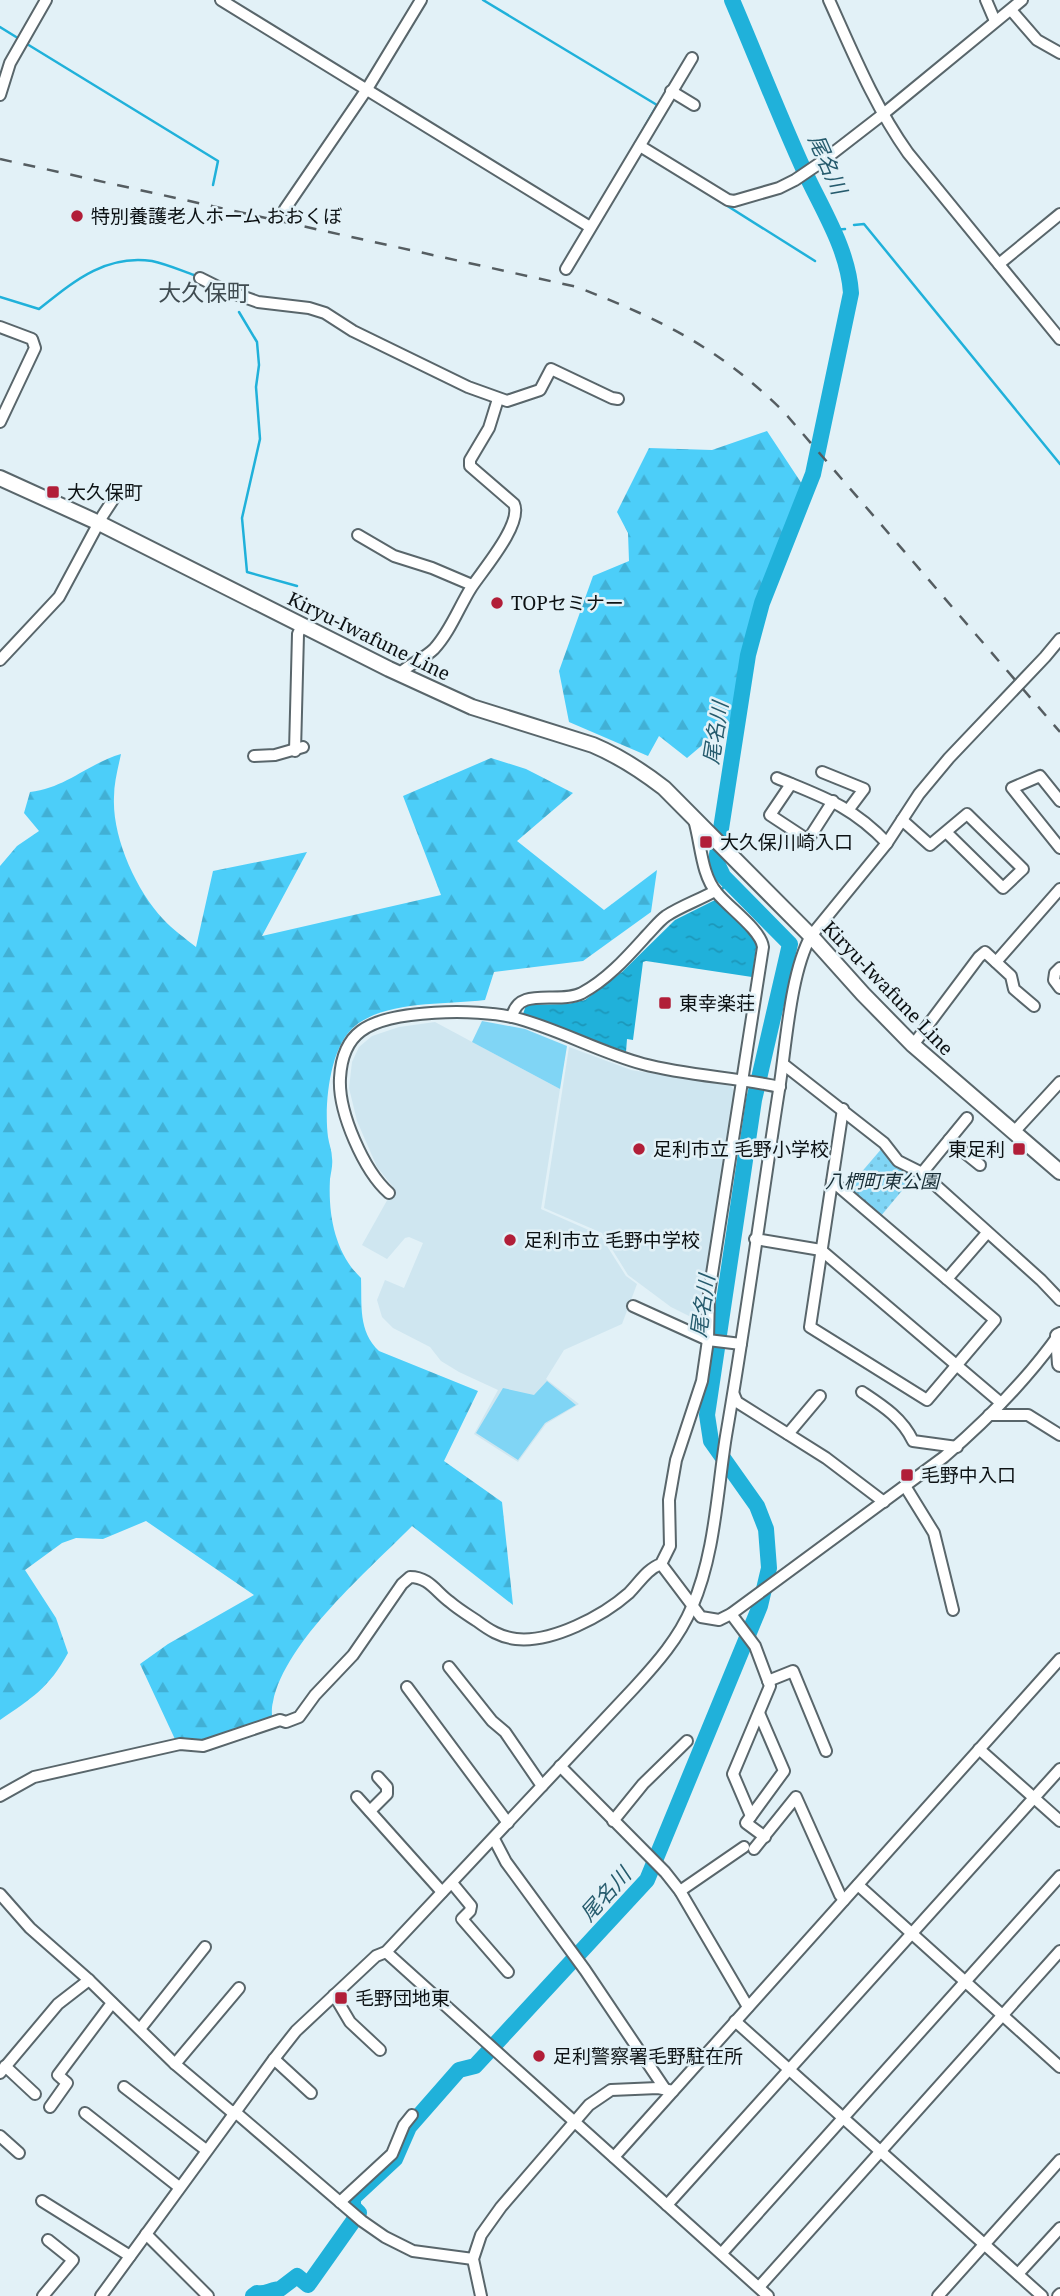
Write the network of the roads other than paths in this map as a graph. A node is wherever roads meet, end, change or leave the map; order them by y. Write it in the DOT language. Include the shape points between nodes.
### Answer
graph roads {
  1 [pos="46,0"];
  2 [pos="221,0"];
  3 [pos="421,0"];
  4 [pos="829,0"];
  5 [pos="986,0"];
  6 [pos="1022,0"];
  7 [pos="1011,9"];
  8 [pos="996,20"];
  9 [pos="1060,53"];
  10 [pos="692,58"];
  11 [pos="367,89"];
  12 [pos="671,91"];
  13 [pos="0,95"];
  14 [pos="694,105"];
  15 [pos="882,115"];
  16 [pos="640,146"];
  17 [pos="285,209"];
  18 [pos="1060,214"];
  19 [pos="590,227"];
  20 [pos="999,264"];
  21 [pos="566,269"];
  22 [pos="200,278"];
  23 [pos="0,327"];
  24 [pos="1060,339"];
  25 [pos="498,399"];
  26 [pos="618,399"];
  27 [pos="0,422"];
  28 [pos="2,483"];
  29 [pos="120,489"];
  30 [pos="99,523"];
  31 [pos="358,535"];
  32 [pos="472,586"];
  33 [pos="302,625"];
  34 [pos="1060,639"];
  35 [pos="0,660"];
  36 [pos="399,674"];
  37 [pos="254,756"];
  38 [pos="822,772"];
  39 [pos="777,778"];
  40 [pos="791,784"];
  41 [pos="833,801"];
  42 [pos="1060,801"];
  43 [pos="849,809"];
  44 [pos="693,817"];
  45 [pos="902,820"];
  46 [pos="946,832"];
  47 [pos="887,844"];
  48 [pos="1060,848"];
  49 [pos="715,891"];
  50 [pos="1060,891"];
  51 [pos="811,936"];
  52 [pos="996,962"];
  53 [pos="1060,968"];
  54 [pos="1060,988"];
  55 [pos="1034,1006"];
  56 [pos="512,1017"];
  57 [pos="913,1045"];
  58 [pos="783,1064"];
  59 [pos="747,1082"];
  60 [pos="1060,1082"];
  61 [pos="780,1087"];
  62 [pos="843,1109"];
  63 [pos="967,1118"];
  64 [pos="1013,1133"];
  65 [pos="949,1140"];
  66 [pos="980,1165"];
  67 [pos="1060,1172"];
  68 [pos="922,1173"];
  69 [pos="832,1181"];
  70 [pos="389,1193"];
  71 [pos="987,1233"];
  72 [pos="755,1239"];
  73 [pos="821,1250"];
  74 [pos="947,1279"];
  75 [pos="1060,1300"];
  76 [pos="633,1306"];
  77 [pos="1059,1335"];
  78 [pos="710,1340"];
  79 [pos="736,1344"];
  80 [pos="1060,1364"];
  81 [pos="957,1366"];
  82 [pos="862,1392"];
  83 [pos="734,1395"];
  84 [pos="820,1396"];
  85 [pos="1001,1404"];
  86 [pos="989,1415"];
  87 [pos="788,1434"];
  88 [pos="1060,1435"];
  89 [pos="957,1447"];
  90 [pos="905,1486"];
  91 [pos="884,1502"];
  92 [pos="661,1564"];
  93 [pos="692,1607"];
  94 [pos="953,1610"];
  95 [pos="731,1614"];
  96 [pos="1060,1659"];
  97 [pos="449,1667"];
  98 [pos="768,1681"];
  99 [pos="407,1686"];
  100 [pos="759,1713"];
  101 [pos="687,1741"];
  102 [pos="979,1749"];
  103 [pos="826,1751"];
  104 [pos="560,1766"];
  105 [pos="1060,1769"];
  106 [pos="378,1777"];
  107 [pos="542,1786"];
  108 [pos="0,1796"];
  109 [pos="357,1797"];
  110 [pos="1034,1798"];
  111 [pos="370,1811"];
  112 [pos="751,1816"];
  113 [pos="613,1821"];
  114 [pos="1060,1821"];
  115 [pos="508,1823"];
  116 [pos="765,1837"];
  117 [pos="494,1839"];
  118 [pos="1060,1876"];
  119 [pos="452,1883"];
  120 [pos="858,1885"];
  121 [pos="680,1891"];
  122 [pos="442,1892"];
  123 [pos="0,1894"];
  124 [pos="844,1900"];
  125 [pos="912,1933"];
  126 [pos="205,1947"];
  127 [pos="1060,1951"];
  128 [pos="386,1952"];
  129 [pos="508,1972"];
  130 [pos="89,1980"];
  131 [pos="965,1982"];
  132 [pos="239,1988"];
  133 [pos="334,1996"];
  134 [pos="112,2003"];
  135 [pos="748,2007"];
  136 [pos="1002,2016"];
  137 [pos="735,2021"];
  138 [pos="140,2029"];
  139 [pos="380,2050"];
  140 [pos="274,2059"];
  141 [pos="175,2064"];
  142 [pos="1060,2067"];
  143 [pos="789,2069"];
  144 [pos="3,2070"];
  145 [pos="124,2087"];
  146 [pos="669,2090"];
  147 [pos="312,2093"];
  148 [pos="35,2094"];
  149 [pos="50,2107"];
  150 [pos="234,2112"];
  151 [pos="85,2113"];
  152 [pos="412,2115"];
  153 [pos="844,2118"];
  154 [pos="574,2122"];
  155 [pos="0,2136"];
  156 [pos="206,2150"];
  157 [pos="881,2152"];
  158 [pos="19,2153"];
  159 [pos="614,2157"];
  160 [pos="1060,2160"];
  161 [pos="179,2187"];
  162 [pos="42,2201"];
  163 [pos="340,2202"];
  164 [pos="667,2205"];
  165 [pos="1060,2228"];
  166 [pos="145,2234"];
  167 [pos="48,2240"];
  168 [pos="984,2244"];
  169 [pos="722,2253"];
  170 [pos="130,2256"];
  171 [pos="473,2259"];
  172 [pos="1018,2274"];
  173 [pos="759,2287"];
  174 [pos="43,2296"];
  175 [pos="101,2296"];
  176 [pos="208,2296"];
  177 [pos="481,2296"];
  178 [pos="768,2296"];
  179 [pos="938,2296"];
  180 [pos="1042,2296"];
  1 -- 13 [label="street" via="10,63"];
  2 -- 11 [label="street"];
  3 -- 11 [label="street"];
  4 -- 15 [label="street"];
  5 -- 8 [label="street"];
  6 -- 7 [label="street"];
  7 -- 8 [label="street"];
  7 -- 9 [label="street" via="1037,40"];
  8 -- 15 [label="street"];
  10 -- 12 [label="street"];
  11 -- 17 [label="street"];
  11 -- 19 [label="street"];
  12 -- 14 [label="street"];
  12 -- 16 [label="street"];
  15 -- 16 [label="street" via="795,180 734,201"];
  15 -- 20 [label="street"];
  16 -- 19 [label="street"];
  18 -- 20 [label="street"];
  19 -- 21 [label="street"];
  20 -- 24 [label="street"];
  22 -- 25 [label="street" via="258,302 326,313 353,331"];
  23 -- 27 [label="street" via="32,339 35,348"];
  25 -- 26 [label="street" via="511,401 537,392 551,369"];
  25 -- 32 [label="street" via="470,466 514,504 516,511 493,559"];
  28 -- 30 [label="main road, Kiryu-Iwafune Line"];
  29 -- 30 [label="street"];
  30 -- 33 [label="main road, Kiryu-Iwafune Line"];
  30 -- 35 [label="street" via="53,606"];
  31 -- 32 [label="street" via="394,556"];
  32 -- 36 [label="street" via="434,649"];
  33 -- 36 [label="main road, Kiryu-Iwafune Line"];
  33 -- 37 [label="street" via="298,635 299,749"];
  34 -- 45 [label="street" via="949,758"];
  36 -- 44 [label="main road, Kiryu-Iwafune Line" via="472,707 611,753 664,788"];
  38 -- 43 [label="street" via="864,789"];
  39 -- 40 [label="street"];
  40 -- 41 [label="street"];
  40 -- 41 [label="street" via="770,815 808,840"];
  41 -- 43 [label="street"];
  42 -- 48 [label="street" via="1040,776 1012,788"];
  43 -- 47 [label="street"];
  44 -- 49 [label="street" via="704,867"];
  44 -- 51 [label="main road, Kiryu-Iwafune Line"];
  45 -- 46 [label="street" via="930,845"];
  45 -- 47 [label="street"];
  46 -- 46 [label="street" via="967,814 1023,869 1003,888"];
  47 -- 51 [label="street"];
  49 -- 56 [label="street" via="665,916 610,975 580,994 519,1001"];
  49 -- 59 [label="street" via="762,941"];
  50 -- 52 [label="street"];
  51 -- 57 [label="main road, Kiryu-Iwafune Line"];
  51 -- 58 [label="street" via="799,964"];
  52 -- 55 [label="street" via="1011,976 1014,989"];
  52 -- 57 [label="street" via="985,952 979,957"];
  53 -- 54 [label="street" via="1054,980"];
  56 -- 59 [label="street" via="635,1062"];
  56 -- 70 [label="street" via="409,1014 372,1024 353,1038 341,1064 344,1107 373,1176"];
  57 -- 64 [label="main road, Kiryu-Iwafune Line"];
  58 -- 61 [label="street"];
  58 -- 62 [label="street"];
  59 -- 61 [label="street"];
  59 -- 78 [label="street" via="709,1293"];
  60 -- 64 [label="street"];
  61 -- 72 [label="street"];
  62 -- 68 [label="street" via="898,1161"];
  62 -- 69 [label="street"];
  63 -- 65 [label="street"];
  64 -- 67 [label="main road, Kiryu-Iwafune Line"];
  65 -- 66 [label="street"];
  65 -- 68 [label="street"];
  68 -- 71 [label="street"];
  69 -- 73 [label="street"];
  69 -- 74 [label="street"];
  71 -- 74 [label="street"];
  71 -- 75 [label="street"];
  72 -- 73 [label="street"];
  72 -- 79 [label="street"];
  73 -- 81 [label="street"];
  73 -- 81 [label="street" via="810,1327 927,1400"];
  74 -- 81 [label="street" via="995,1320"];
  76 -- 78 [label="street"];
  77 -- 80 [label="main road"];
  77 -- 85 [label="street"];
  78 -- 79 [label="street"];
  78 -- 92 [label="street" via="677,1460 669,1500 670,1546"];
  79 -- 83 [label="street"];
  81 -- 85 [label="street"];
  82 -- 89 [label="street" via="888,1409 914,1441"];
  83 -- 87 [label="street" via="737,1402"];
  83 -- 93 [label="street" via="706,1562"];
  84 -- 87 [label="street"];
  85 -- 86 [label="street"];
  86 -- 88 [label="street" via="1028,1415"];
  86 -- 89 [label="street"];
  87 -- 91 [label="street"];
  89 -- 90 [label="street"];
  90 -- 91 [label="street"];
  90 -- 94 [label="street" via="934,1533"];
  91 -- 95 [label="street"];
  92 -- 93 [label="street"];
  92 -- 108 [label="street" via="602,1615 528,1639 497,1634 430,1583 410,1577 353,1655 293,1721 280,1720 203,1746 180,1744 34,1777"];
  93 -- 95 [label="street" via="711,1620"];
  93 -- 104 [label="street" via="654,1667"];
  95 -- 98 [label="street" via="755,1646"];
  96 -- 102 [label="street"];
  97 -- 107 [label="street" via="505,1732"];
  98 -- 100 [label="street"];
  98 -- 103 [label="street" via="793,1671"];
  99 -- 115 [label="street"];
  100 -- 112 [label="street" via="733,1774"];
  100 -- 112 [label="street" via="784,1771"];
  101 -- 113 [label="street"];
  102 -- 110 [label="street"];
  102 -- 120 [label="street"];
  104 -- 107 [label="street"];
  104 -- 113 [label="street"];
  105 -- 110 [label="street"];
  106 -- 111 [label="street" via="387,1794"];
  107 -- 115 [label="street"];
  109 -- 111 [label="street"];
  110 -- 114 [label="street"];
  110 -- 125 [label="street"];
  111 -- 122 [label="street"];
  112 -- 116 [label="street" via="746,1823"];
  113 -- 121 [label="street"];
  115 -- 117 [label="street"];
  116 -- 121 [label="street"];
  116 -- 124 [label="street" via="796,1797"];
  117 -- 119 [label="street"];
  117 -- 146 [label="street"];
  118 -- 131 [label="street"];
  119 -- 122 [label="street"];
  119 -- 129 [label="street" via="471,1906 462,1919"];
  120 -- 124 [label="street"];
  120 -- 125 [label="street"];
  121 -- 135 [label="street"];
  122 -- 128 [label="street"];
  123 -- 130 [label="street" via="30,1928"];
  124 -- 135 [label="street"];
  125 -- 131 [label="street"];
  125 -- 143 [label="street"];
  126 -- 138 [label="street"];
  127 -- 136 [label="street"];
  128 -- 133 [label="street"];
  128 -- 154 [label="street"];
  130 -- 134 [label="street"];
  130 -- 144 [label="street" via="58,2004"];
  131 -- 136 [label="street"];
  131 -- 153 [label="street"];
  132 -- 141 [label="street"];
  133 -- 139 [label="street" via="350,2022"];
  133 -- 140 [label="street"];
  134 -- 138 [label="street"];
  134 -- 149 [label="street" via="58,2075 67,2082"];
  135 -- 137 [label="street"];
  136 -- 142 [label="street"];
  136 -- 157 [label="street"];
  137 -- 143 [label="street"];
  137 -- 146 [label="street"];
  138 -- 141 [label="street"];
  140 -- 147 [label="street"];
  140 -- 150 [label="street"];
  141 -- 150 [label="street"];
  143 -- 153 [label="street"];
  143 -- 164 [label="street"];
  144 -- 148 [label="street"];
  145 -- 156 [label="street"];
  146 -- 154 [label="street" via="611,2090"];
  146 -- 159 [label="street"];
  150 -- 156 [label="street"];
  150 -- 163 [label="street"];
  151 -- 161 [label="street"];
  152 -- 163 [label="street" via="392,2154"];
  153 -- 157 [label="street"];
  153 -- 169 [label="street"];
  154 -- 159 [label="street"];
  154 -- 171 [label="street" via="495,2216 481,2235"];
  155 -- 158 [label="street"];
  156 -- 161 [label="street"];
  157 -- 168 [label="street"];
  157 -- 173 [label="street"];
  159 -- 164 [label="street"];
  160 -- 168 [label="street"];
  161 -- 166 [label="street"];
  162 -- 170 [label="street"];
  163 -- 171 [label="street" via="385,2237 413,2251"];
  164 -- 169 [label="street"];
  165 -- 172 [label="street"];
  166 -- 170 [label="street"];
  166 -- 176 [label="street"];
  167 -- 174 [label="street" via="74,2260"];
  168 -- 172 [label="street"];
  168 -- 179 [label="street"];
  169 -- 173 [label="street"];
  170 -- 175 [label="street"];
  171 -- 177 [label="street"];
  172 -- 180 [label="street"];
  173 -- 178 [label="street"];
}
